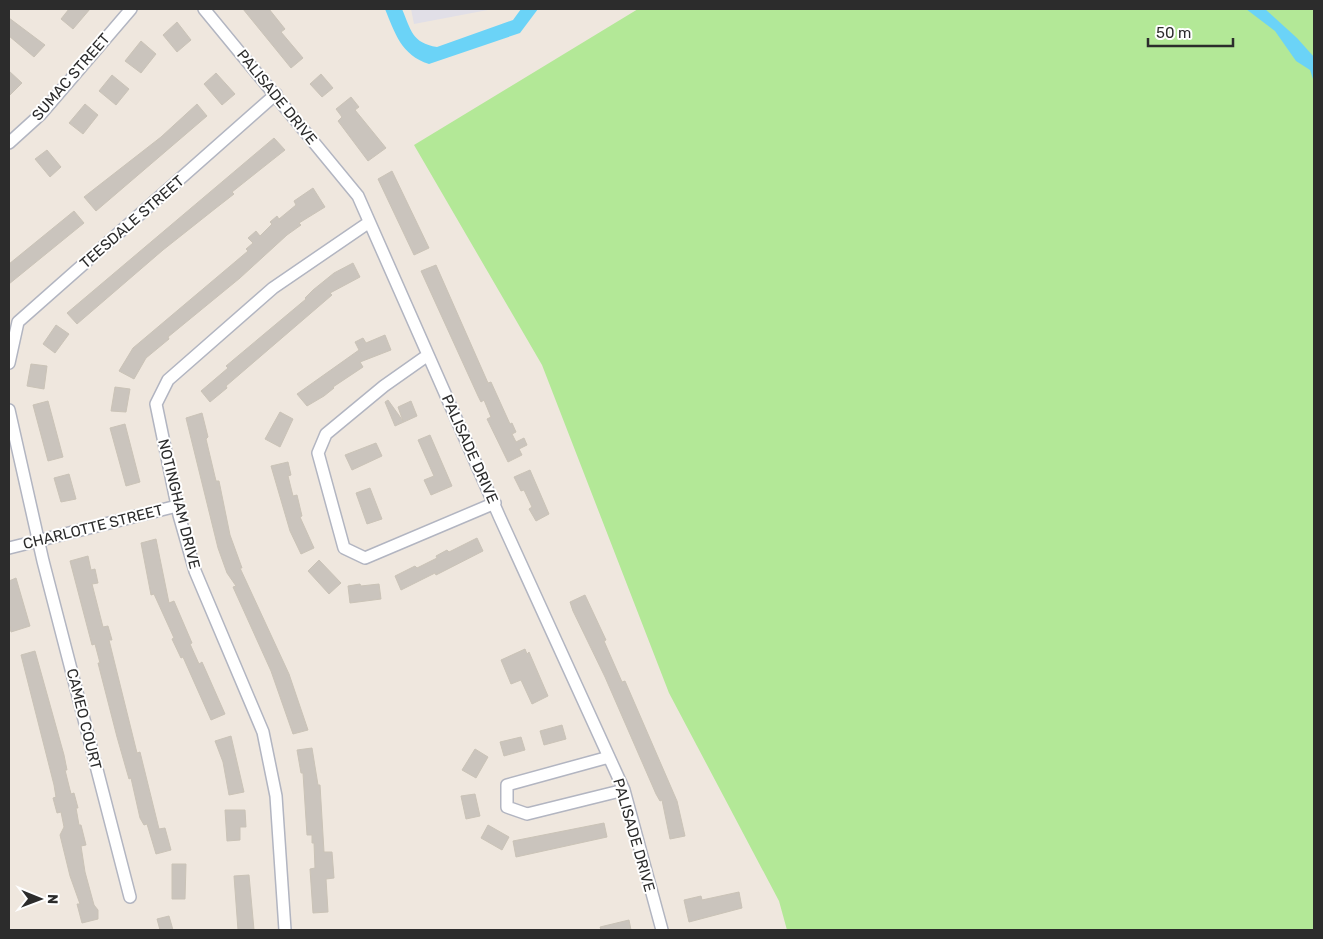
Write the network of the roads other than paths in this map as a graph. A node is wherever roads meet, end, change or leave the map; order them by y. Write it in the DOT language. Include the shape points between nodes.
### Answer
graph roads {
  1 [pos="131,9"];
  2 [pos="204,9"];
  3 [pos="276,94"];
  4 [pos="9,144"];
  5 [pos="368,223"];
  6 [pos="428,355"];
  7 [pos="9,363"];
  8 [pos="9,410"];
  9 [pos="495,503"];
  10 [pos="177,506"];
  11 [pos="40,541"];
  12 [pos="9,548"];
  13 [pos="609,757"];
  14 [pos="624,790"];
  15 [pos="130,897"];
  16 [pos="285,930"];
  17 [pos="662,930"];
  1 -- 4 [label="street, SUMAC STREET" via="41,114"];
  2 -- 3 [label="street, PALISADE DRIVE"];
  3 -- 5 [label="street, PALISADE DRIVE" via="358,196"];
  3 -- 7 [label="street, TEESDALE STREET" via="18,322"];
  5 -- 6 [label="street, PALISADE DRIVE" via="389,262"];
  5 -- 10 [label="street, NOTINGHAM DRIVE" via="273,288 168,380 156,404"];
  6 -- 9 [label="street, PALISADE DRIVE"];
  6 -- 9 [label="street" via="326,434 318,453 344,548 364,558"];
  8 -- 11 [label="street"];
  9 -- 13 [label="street, PALISADE DRIVE"];
  10 -- 11 [label="street, CHARLOTTE STREET"];
  10 -- 16 [label="street, NOTINGHAM DRIVE" via="195,571 263,732 276,796"];
  11 -- 12 [label="street, CHARLOTTE STREET"];
  11 -- 15 [label="street, CAMEO COURT"];
  13 -- 14 [label="street, PALISADE DRIVE"];
  13 -- 14 [label="street" via="507,785 507,807 527,814"];
  14 -- 17 [label="street, PALISADE DRIVE"];
}
